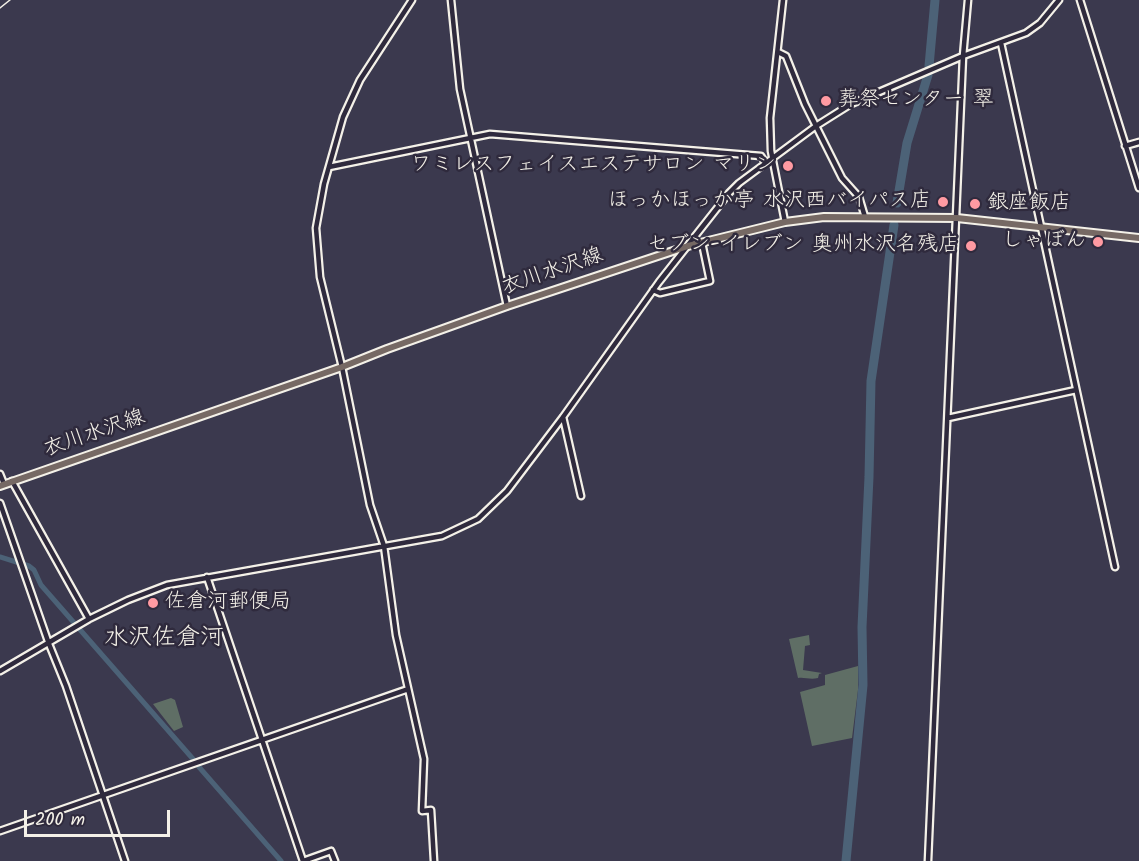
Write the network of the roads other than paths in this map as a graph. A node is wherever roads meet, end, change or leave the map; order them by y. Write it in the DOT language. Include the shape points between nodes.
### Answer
graph roads {
  1 [pos="412,0"];
  2 [pos="451,0"];
  3 [pos="783,0"];
  4 [pos="969,0"];
  5 [pos="1059,0"];
  6 [pos="1080,0"];
  7 [pos="1002,43"];
  8 [pos="778,52"];
  9 [pos="963,56"];
  10 [pos="816,126"];
  11 [pos="471,138"];
  12 [pos="1139,141"];
  13 [pos="1125,146"];
  14 [pos="772,158"];
  15 [pos="765,162"];
  16 [pos="329,167"];
  17 [pos="1139,188"];
  18 [pos="865,217"];
  19 [pos="957,218"];
  20 [pos="785,222"];
  21 [pos="1042,227"];
  22 [pos="1139,238"];
  23 [pos="702,243"];
  24 [pos="688,246"];
  25 [pos="653,290"];
  26 [pos="507,306"];
  27 [pos="342,367"];
  28 [pos="1076,390"];
  29 [pos="563,417"];
  30 [pos="948,418"];
  31 [pos="0,474"];
  32 [pos="12,481"];
  33 [pos="2,485"];
  34 [pos="581,496"];
  35 [pos="0,503"];
  36 [pos="384,546"];
  37 [pos="1115,567"];
  38 [pos="207,577"];
  39 [pos="89,619"];
  40 [pos="49,644"];
  41 [pos="0,671"];
  42 [pos="408,689"];
  43 [pos="262,740"];
  44 [pos="102,796"];
  45 [pos="0,831"];
  46 [pos="125,861"];
  47 [pos="303,861"];
  48 [pos="335,861"];
  49 [pos="434,861"];
  50 [pos="928,861"];
  1 -- 16 [label="street" via="360,80 343,117"];
  2 -- 11 [label="street" via="460,89"];
  3 -- 8 [label="street"];
  4 -- 9 [label="street"];
  5 -- 7 [label="street" via="1040,23"];
  6 -- 13 [label="street"];
  7 -- 9 [label="street"];
  7 -- 21 [label="street"];
  8 -- 10 [label="street" via="786,56"];
  8 -- 14 [label="street" via="770,118"];
  9 -- 10 [label="street" via="851,104"];
  9 -- 19 [label="street"];
  10 -- 14 [label="street"];
  10 -- 18 [label="street" via="842,178 859,197"];
  11 -- 15 [label="street" via="506,135 761,156"];
  11 -- 16 [label="street"];
  11 -- 26 [label="street"];
  12 -- 13 [label="street"];
  13 -- 17 [label="street"];
  14 -- 15 [label="street"];
  14 -- 20 [label="street"];
  15 -- 24 [label="street" via="729,193"];
  16 -- 27 [label="street" via="316,228 317,252"];
  18 -- 19 [label="main road, 衣川水沢線"];
  18 -- 20 [label="main road, 衣川水沢線"];
  19 -- 21 [label="main road, 衣川水沢線"];
  19 -- 30 [label="street"];
  20 -- 23 [label="main road, 衣川水沢線"];
  21 -- 22 [label="main road, 衣川水沢線"];
  21 -- 28 [label="street"];
  23 -- 24 [label="main road, 衣川水沢線"];
  23 -- 25 [label="street" via="709,282 660,293"];
  24 -- 25 [label="street"];
  24 -- 26 [label="main road, 衣川水沢線"];
  25 -- 29 [label="street"];
  26 -- 27 [label="main road, 衣川水沢線"];
  27 -- 32 [label="main road, 衣川水沢線"];
  27 -- 36 [label="street" via="370,505"];
  28 -- 30 [label="street"];
  28 -- 37 [label="street"];
  29 -- 34 [label="street"];
  29 -- 36 [label="street" via="507,490 478,519 442,536"];
  30 -- 50 [label="street"];
  31 -- 33 [label="street"];
  32 -- 33 [label="main road, 衣川水沢線"];
  32 -- 39 [label="street"];
  35 -- 40 [label="street"];
  36 -- 38 [label="street"];
  36 -- 42 [label="street"];
  38 -- 39 [label="street" via="167,585"];
  38 -- 43 [label="street"];
  39 -- 40 [label="street"];
  40 -- 41 [label="street"];
  40 -- 44 [label="street"];
  42 -- 43 [label="street"];
  42 -- 49 [label="street" via="424,759 422,811 431,810"];
  43 -- 44 [label="street"];
  43 -- 47 [label="street"];
  44 -- 45 [label="street"];
  44 -- 46 [label="street"];
  47 -- 48 [label="street" via="332,851"];
}
